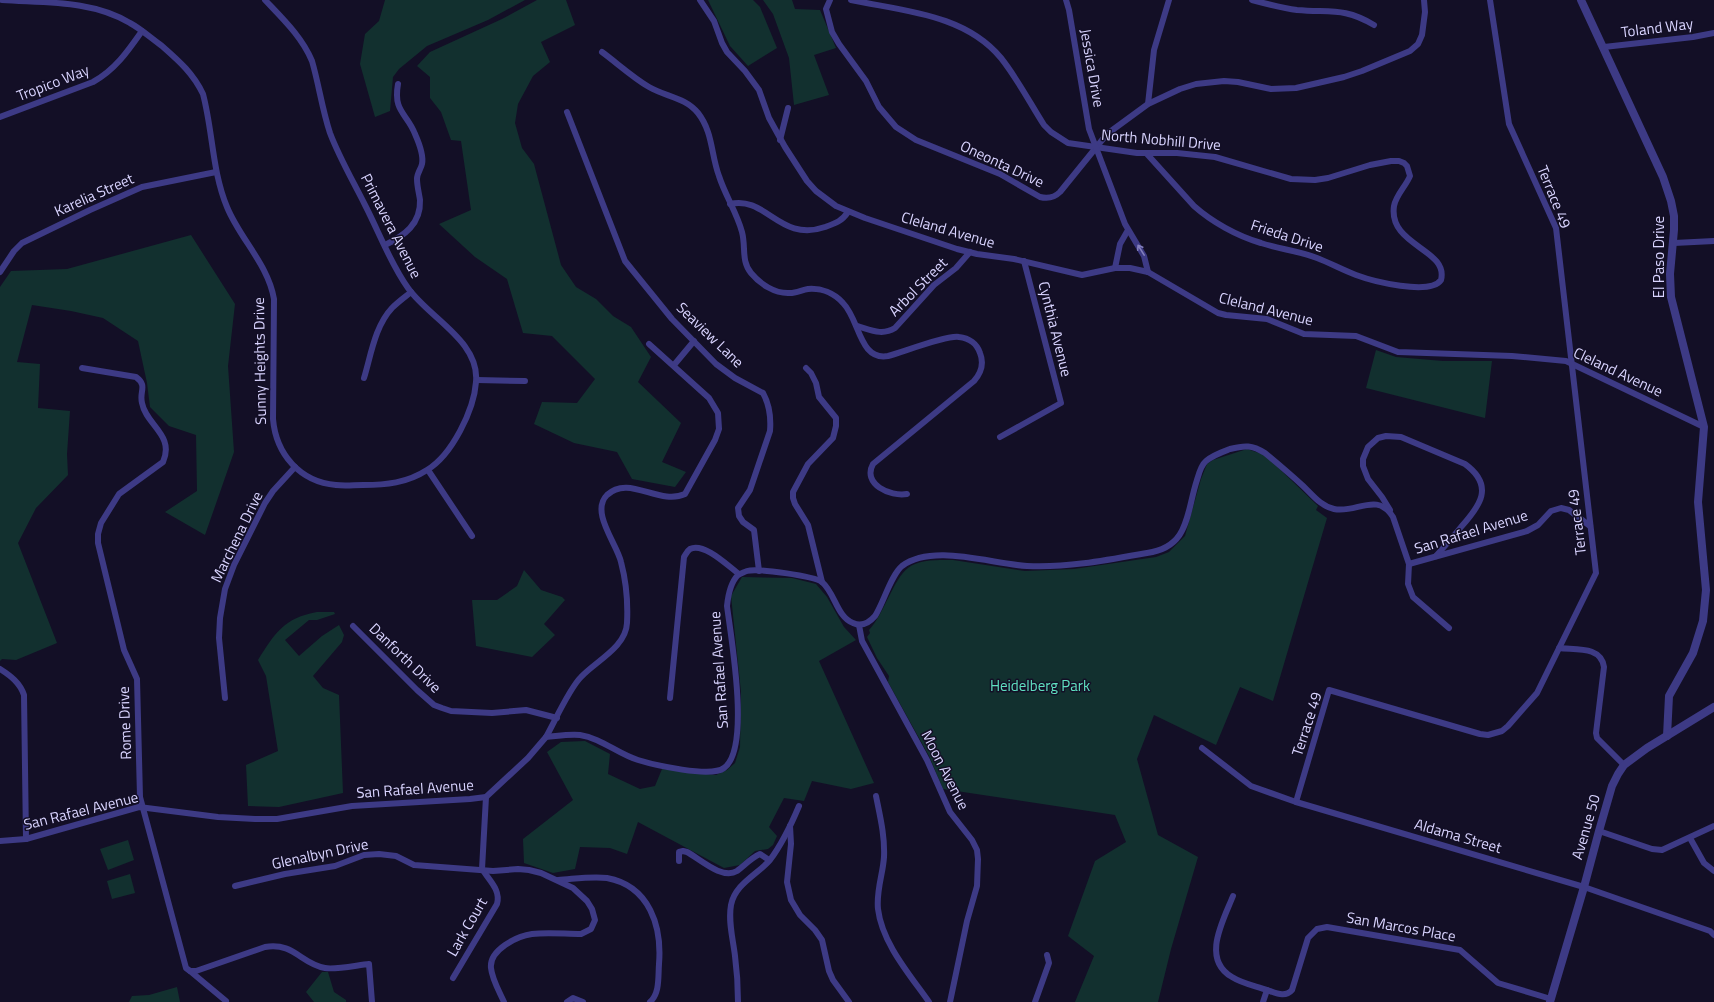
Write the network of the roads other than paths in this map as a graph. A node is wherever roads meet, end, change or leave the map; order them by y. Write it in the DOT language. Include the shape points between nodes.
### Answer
graph roads {
  1 [pos="2,0"];
  2 [pos="265,0"];
  3 [pos="700,0"];
  4 [pos="830,0"];
  5 [pos="851,0"];
  6 [pos="1066,0"];
  7 [pos="1169,0"];
  8 [pos="1252,0"];
  9 [pos="1424,0"];
  10 [pos="1490,0"];
  11 [pos="1582,0"];
  12 [pos="1374,25"];
  13 [pos="142,31"];
  14 [pos="1714,33"];
  15 [pos="1604,47"];
  16 [pos="602,52"];
  17 [pos="398,84"];
  18 [pos="1148,104"];
  19 [pos="788,108"];
  20 [pos="566,112"];
  21 [pos="0,117"];
  22 [pos="780,140"];
  23 [pos="1096,147"];
  24 [pos="1147,154"];
  25 [pos="216,172"];
  26 [pos="730,204"];
  27 [pos="848,212"];
  28 [pos="1128,230"];
  29 [pos="1714,241"];
  30 [pos="1674,243"];
  31 [pos="385,245"];
  32 [pos="970,252"];
  33 [pos="1024,261"];
  34 [pos="1115,268"];
  35 [pos="0,272"];
  36 [pos="1148,272"];
  37 [pos="1442,277"];
  38 [pos="411,292"];
  39 [pos="857,326"];
  40 [pos="694,341"];
  41 [pos="649,344"];
  42 [pos="1572,364"];
  43 [pos="674,365"];
  44 [pos="82,368"];
  45 [pos="806,368"];
  46 [pos="364,378"];
  47 [pos="477,380"];
  48 [pos="525,382"];
  49 [pos="1704,427"];
  50 [pos="1000,437"];
  51 [pos="295,467"];
  52 [pos="428,470"];
  53 [pos="907,494"];
  54 [pos="1392,517"];
  55 [pos="1590,526"];
  56 [pos="472,536"];
  57 [pos="1436,556"];
  58 [pos="1409,564"];
  59 [pos="759,571"];
  60 [pos="739,574"];
  61 [pos="822,582"];
  62 [pos="859,625"];
  63 [pos="353,626"];
  64 [pos="1449,628"];
  65 [pos="1559,648"];
  66 [pos="0,669"];
  67 [pos="225,698"];
  68 [pos="670,698"];
  69 [pos="1714,707"];
  70 [pos="557,718"];
  71 [pos="1666,736"];
  72 [pos="546,737"];
  73 [pos="1202,748"];
  74 [pos="1624,765"];
  75 [pos="876,796"];
  76 [pos="486,797"];
  77 [pos="1296,802"];
  78 [pos="143,806"];
  79 [pos="799,806"];
  80 [pos="790,825"];
  81 [pos="1714,826"];
  82 [pos="1599,831"];
  83 [pos="1690,838"];
  84 [pos="26,839"];
  85 [pos="0,841"];
  86 [pos="769,860"];
  87 [pos="679,861"];
  88 [pos="482,869"];
  89 [pos="1714,871"];
  90 [pos="557,880"];
  91 [pos="235,886"];
  92 [pos="1584,887"];
  93 [pos="1233,896"];
  94 [pos="1714,935"];
  95 [pos="1047,955"];
  96 [pos="190,971"];
  97 [pos="453,978"];
  98 [pos="1267,990"];
  99 [pos="226,1001"];
  100 [pos="1550,1001"];
  101 [pos="372,1002"];
  102 [pos="504,1002"];
  103 [pos="566,1002"];
  104 [pos="583,1002"];
  105 [pos="650,1002"];
  106 [pos="738,1002"];
  107 [pos="849,1002"];
  108 [pos="929,1002"];
  109 [pos="950,1002"];
  110 [pos="1035,1002"];
  111 [pos="1263,1002"];
  1 -- 13 [label="street, Sunny Heights Drive" via="87,6 116,16"];
  2 -- 31 [label="street, Primavera Avenue" via="294,30 308,51 331,135"];
  3 -- 22 [label="street, Cleland Avenue" via="714,21 727,52 746,71 759,90"];
  4 -- 23 [label="street, Oneonta Drive" via="826,9 828,20 839,44 866,81 886,117 906,135 1000,174 1045,198 1060,192"];
  5 -- 23 [label="street, North Nobhill Drive" via="941,19 969,30 1001,58 1051,132 1068,143"];
  6 -- 23 [label="street, Jessica Drive" via="1089,129"];
  7 -- 18 [label="street" via="1154,50"];
  8 -- 12 [label="street" via="1284,8 1346,13 1361,17"];
  9 -- 18 [label="street, Oneonta Drive" via="1424,25 1415,48 1362,71 1283,89 1238,82 1210,82 1180,89"];
  10 -- 42 [label="street, Terrace 49" via="1509,124 1556,228"];
  11 -- 15 [label="street, El Paso Drive"];
  13 -- 21 [label="street, Tropico Way" via="103,77"];
  13 -- 25 [label="street, Sunny Heights Drive" via="186,67 198,84 205,103"];
  14 -- 15 [label="street, Toland Way"];
  15 -- 30 [label="street, El Paso Drive" via="1667,186 1674,216"];
  16 -- 26 [label="street" via="647,86 678,97 693,107 708,133 717,172"];
  17 -- 31 [label="street" via="396,92 399,107 415,133 421,152 422,165 417,179 420,203 412,227 400,238"];
  18 -- 23 [label="street, Oneonta Drive" via="1108,134"];
  19 -- 22 [label="street"];
  20 -- 40 [label="street, Seaview Lane" via="625,260 672,319"];
  22 -- 27 [label="street, Cleland Avenue" via="816,191"];
  23 -- 24 [label="street, North Nobhill Drive"];
  23 -- 28 [label="street, Jessica Drive"];
  24 -- 37 [label="street, Frieda Drive" via="1203,214 1247,238 1303,253 1374,281 1400,286 1427,287 1435,286"];
  24 -- 37 [label="street, North Nobhill Drive" via="1178,153 1215,157 1303,180 1328,178 1381,162 1404,163 1410,176 1396,199 1394,214 1405,236 1435,259"];
  25 -- 35 [label="street, Karelia Street" via="142,187 90,210 22,243"];
  25 -- 51 [label="street, Sunny Heights Drive" via="227,208 265,271 272,289 274,430 281,449"];
  26 -- 27 [label="street" via="741,201 788,227 807,231 842,221"];
  26 -- 39 [label="street" via="742,231 745,264 754,277 769,288 783,293 816,289 832,294 845,305"];
  27 -- 32 [label="street, Cleland Avenue"];
  28 -- 34 [label="street" via="1120,244"];
  36 -- 28 [label="street, Jessica Drive, one-way" via="1144,256"];
  29 -- 30 [label="street"];
  30 -- 49 [label="street, El Paso Drive" via="1670,274 1671,298"];
  31 -- 38 [label="street, Primavera Avenue"];
  32 -- 33 [label="street, Cleland Avenue"];
  32 -- 39 [label="street, Arbol Street" via="956,268 934,285 895,328 877,332"];
  33 -- 34 [label="street, Cleland Avenue" via="1082,275"];
  33 -- 50 [label="street, Cynthia Avenue" via="1061,403"];
  34 -- 36 [label="street, Cleland Avenue"];
  36 -- 42 [label="street, Cleland Avenue" via="1218,313 1267,320 1304,334 1356,336 1398,352 1512,356 1566,361"];
  38 -- 46 [label="street" via="384,319"];
  38 -- 47 [label="street, Primavera Avenue" via="463,342 473,360"];
  39 -- 53 [label="street" via="864,346 878,356 888,356 959,336 976,345 982,357 981,370 974,381 870,469 870,478 876,486 900,495"];
  40 -- 43 [label="street"];
  40 -- 59 [label="street, Seaview Lane" via="722,369 763,393 765,398 770,431 750,490 738,508 743,522 754,530"];
  41 -- 43 [label="street"];
  42 -- 49 [label="street, Cleland Avenue"];
  42 -- 55 [label="street, Terrace 49"];
  43 -- 70 [label="street" via="714,404 718,413 719,429 685,494 672,498 620,488 613,490 602,503 603,521 621,563 627,625 617,645 580,678"];
  44 -- 78 [label="street, Rome Drive" via="136,377 141,381 142,404 162,434 165,444 166,455 163,462 119,494 102,522 98,534 124,650 137,678 140,797"];
  45 -- 61 [label="street" via="816,383 819,397 836,418 833,438 808,464 793,492 795,504 808,525"];
  47 -- 48 [label="street"];
  47 -- 52 [label="street, Primavera Avenue" via="473,399 458,436 444,456"];
  49 -- 71 [label="street, El Paso Drive" via="1698,502 1706,572 1705,605 1693,653 1669,696"];
  51 -- 52 [label="street, Sunny Heights Drive" via="314,480 336,485 394,484"];
  51 -- 67 [label="street, Marchena Drive" via="273,491 266,503 225,588 219,638"];
  52 -- 56 [label="street"];
  54 -- 57 [label="street" via="1382,497 1368,479 1363,466 1368,447 1378,438 1401,437 1472,469 1482,489 1479,505"];
  54 -- 58 [label="street, San Rafael Avenue"];
  54 -- 62 [label="street, San Rafael Avenue" via="1389,511 1378,504 1340,510 1326,507 1265,453 1254,446 1237,447 1205,461 1200,470 1182,533 1177,540 1163,549 1073,565 1027,566 952,555 912,560 901,567 871,621"];
  55 -- 57 [label="street, San Rafael Avenue" via="1569,510 1561,508 1551,511 1538,525 1527,531"];
  55 -- 65 [label="street, Terrace 49" via="1596,572"];
  57 -- 58 [label="street, San Rafael Avenue"];
  58 -- 64 [label="street" via="1408,584 1413,596"];
  59 -- 60 [label="street"];
  59 -- 61 [label="street" via="810,577"];
  60 -- 68 [label="street" via="698,547 689,550 684,557"];
  60 -- 72 [label="street, San Rafael Avenue" via="729,593 727,606 739,717 732,760 724,769 711,773 672,768 637,760 581,736 569,734"];
  61 -- 62 [label="street" via="848,620"];
  62 -- 109 [label="street, Moon Avenue" via="862,641 927,760 950,812 977,850 977,886"];
  63 -- 70 [label="street, Danforth Drive" via="417,690 442,708 451,711 492,713 526,710"];
  65 -- 74 [label="street" via="1592,651 1601,657 1604,667 1597,738"];
  65 -- 77 [label="street, Terrace 49" via="1538,693 1508,726 1495,733 1480,734 1329,690"];
  66 -- 84 [label="street" via="16,681 24,695"];
  69 -- 71 [label="street, Avenue 50"];
  70 -- 72 [label="street"];
  71 -- 74 [label="street, Avenue 50"];
  72 -- 76 [label="street, San Rafael Avenue" via="528,758"];
  73 -- 77 [label="street, Aldama Street" via="1251,786"];
  74 -- 82 [label="street, Avenue 50" via="1612,786"];
  75 -- 108 [label="street" via="884,848 878,898 880,919 892,947"];
  76 -- 78 [label="street, San Rafael Avenue" via="352,806 277,819 255,820"];
  76 -- 88 [label="street"];
  77 -- 92 [label="street, Aldama Street"];
  78 -- 84 [label="street, San Rafael Avenue"];
  78 -- 96 [label="street, Rome Drive" via="184,963"];
  79 -- 80 [label="street"];
  80 -- 86 [label="street"];
  80 -- 107 [label="street" via="792,844 787,882 791,900 800,915 822,940 829,971"];
  81 -- 83 [label="street"];
  82 -- 83 [label="street" via="1662,850"];
  82 -- 92 [label="street, Avenue 50"];
  83 -- 89 [label="street" via="1704,863"];
  84 -- 85 [label="street, San Rafael Avenue"];
  86 -- 87 [label="street" via="760,854 736,872 730,873 718,870 683,851 679,852"];
  86 -- 106 [label="street" via="737,890 731,905 730,926"];
  88 -- 90 [label="street, Glenalbyn Drive" via="529,870"];
  88 -- 91 [label="street, Glenalbyn Drive" via="414,865 396,856 364,855 335,866"];
  88 -- 97 [label="street, Lark Court" via="498,893 497,904"];
  90 -- 102 [label="street, Glenalbyn Drive" via="573,888 587,900 594,915 593,925 581,934 527,935 496,951 491,968"];
  90 -- 105 [label="street" via="598,877 609,879 627,886 644,900 655,918 660,948 656,994"];
  92 -- 94 [label="street, Aldama Street" via="1710,931"];
  92 -- 100 [label="street, Avenue 50"];
  93 -- 98 [label="street" via="1216,940 1218,961 1232,978"];
  95 -- 110 [label="street" via="1049,963"];
  96 -- 99 [label="street"];
  96 -- 101 [label="street" via="276,945 285,947 326,969 369,964"];
  98 -- 100 [label="street, San Marcos Place" via="1282,995 1289,993 1293,988 1308,938 1317,929 1329,927 1460,950 1498,983"];
  98 -- 111 [label="street"];
  103 -- 104 [label="street" via="574,998"];
}
